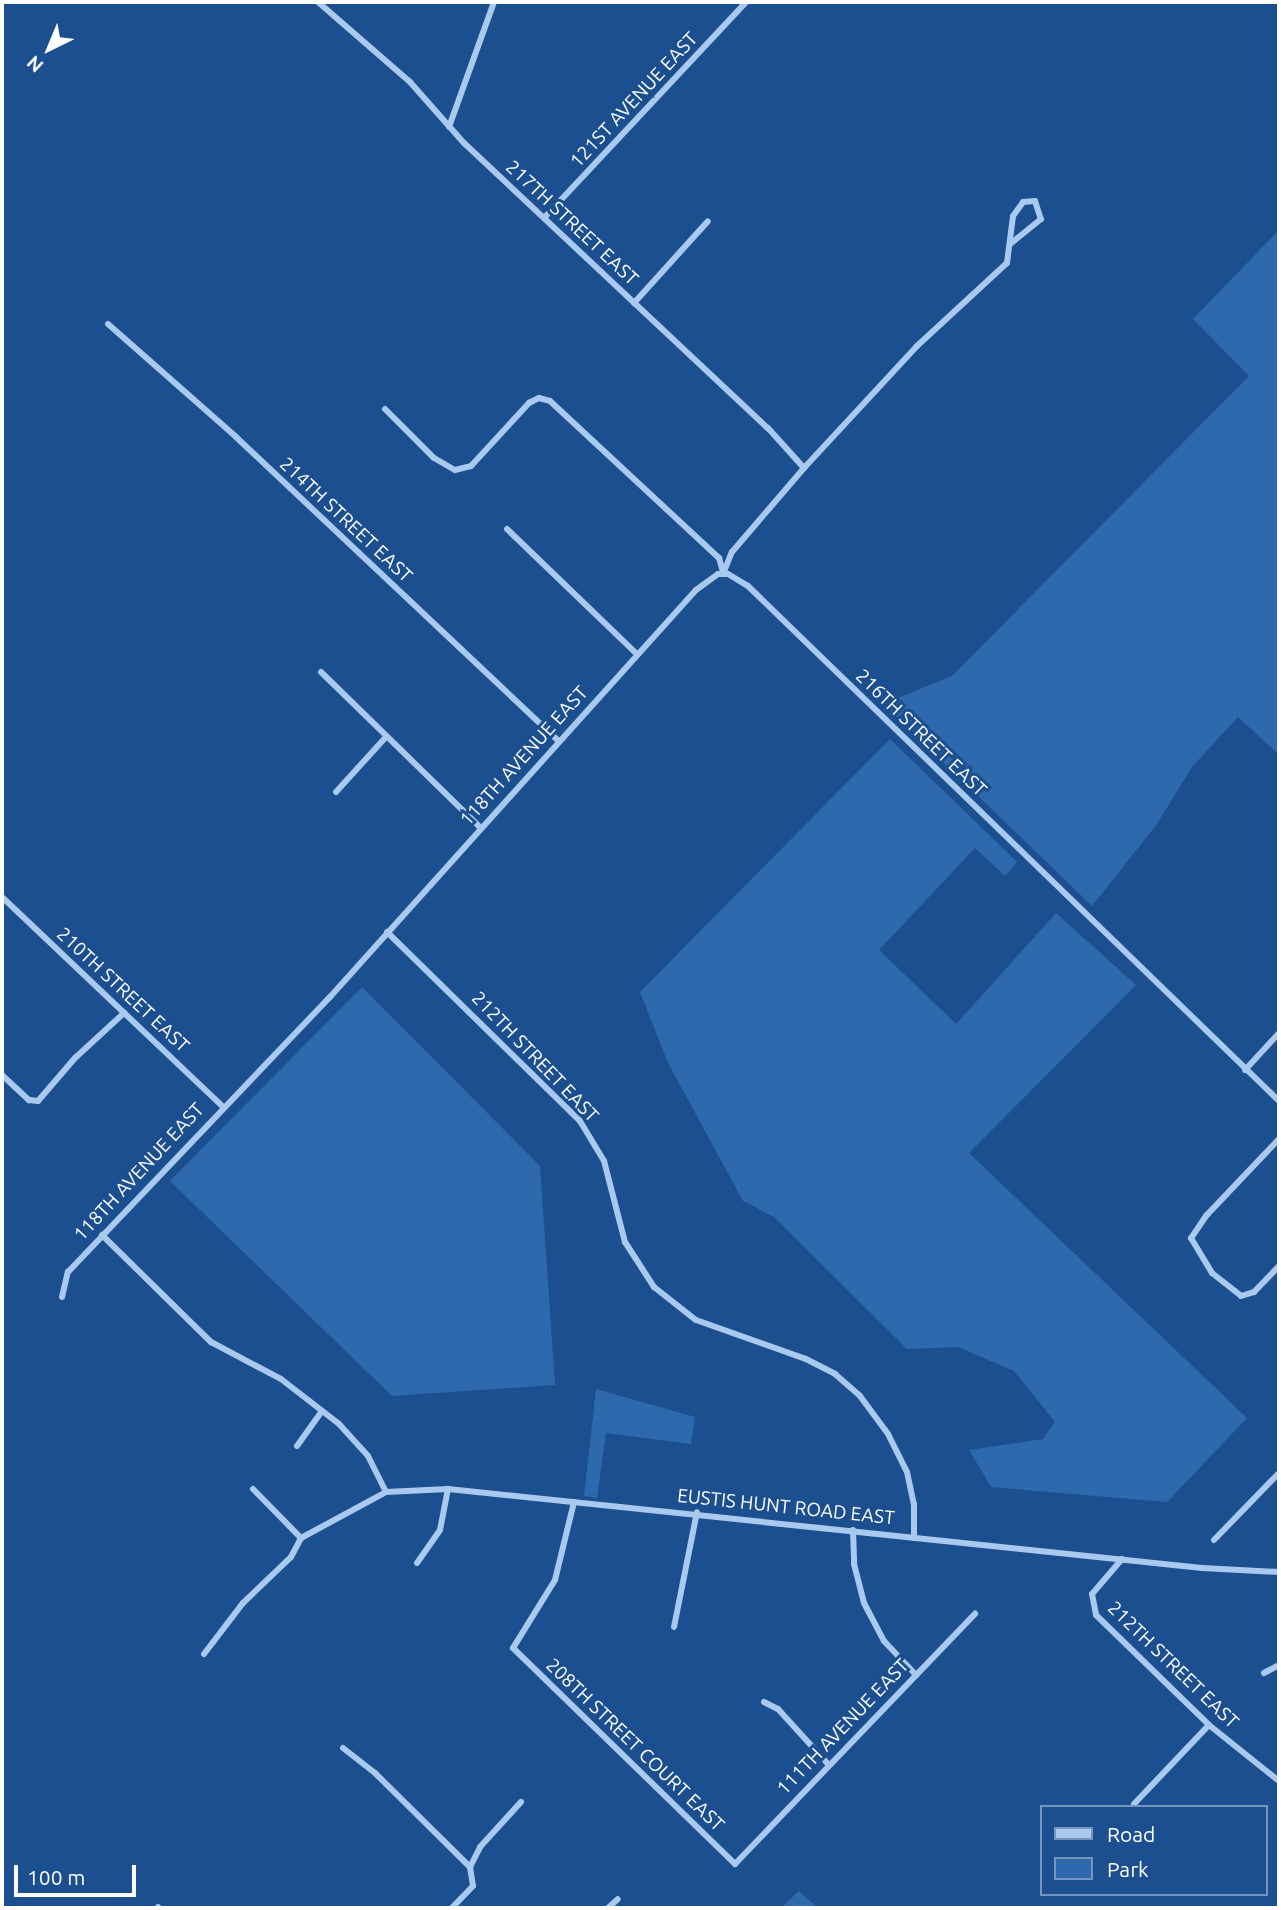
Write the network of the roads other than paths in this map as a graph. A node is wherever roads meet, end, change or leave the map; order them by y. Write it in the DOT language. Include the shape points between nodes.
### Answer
graph roads {
  1 [pos="318,2"];
  2 [pos="494,2"];
  3 [pos="746,2"];
  4 [pos="449,127"];
  5 [pos="544,219"];
  6 [pos="708,221"];
  7 [pos="1011,243"];
  8 [pos="634,303"];
  9 [pos="108,324"];
  10 [pos="385,409"];
  11 [pos="804,468"];
  12 [pos="507,529"];
  13 [pos="723,574"];
  14 [pos="637,654"];
  15 [pos="321,673"];
  16 [pos="384,739"];
  17 [pos="559,741"];
  18 [pos="336,792"];
  19 [pos="481,828"];
  20 [pos="2,897"];
  21 [pos="387,932"];
  22 [pos="124,1013"];
  23 [pos="1279,1033"];
  24 [pos="1245,1069"];
  25 [pos="2,1075"];
  26 [pos="1279,1101"];
  27 [pos="222,1106"];
  28 [pos="1279,1139"];
  29 [pos="102,1236"];
  30 [pos="1279,1266"];
  31 [pos="62,1297"];
  32 [pos="322,1411"];
  33 [pos="297,1446"];
  34 [pos="1279,1473"];
  35 [pos="253,1489"];
  36 [pos="448,1489"];
  37 [pos="386,1492"];
  38 [pos="574,1502"];
  39 [pos="697,1512"];
  40 [pos="853,1530"];
  41 [pos="301,1538"];
  42 [pos="914,1538"];
  43 [pos="1213,1540"];
  44 [pos="1122,1559"];
  45 [pos="416,1563"];
  46 [pos="1279,1572"];
  47 [pos="975,1614"];
  48 [pos="674,1627"];
  49 [pos="204,1654"];
  50 [pos="1279,1665"];
  51 [pos="1264,1673"];
  52 [pos="916,1675"];
  53 [pos="764,1702"];
  54 [pos="1209,1725"];
  55 [pos="343,1748"];
  56 [pos="828,1764"];
  57 [pos="1279,1781"];
  58 [pos="521,1802"];
  59 [pos="1134,1804"];
  60 [pos="736,1864"];
  61 [pos="470,1867"];
  62 [pos="618,1899"];
  63 [pos="452,1908"];
  64 [pos="608,1908"];
  1 -- 4 [label="street, 217TH STREET EAST" via="410,82"];
  2 -- 4 [label="street"];
  3 -- 5 [label="street, 121ST AVENUE EAST"];
  4 -- 5 [label="street, 217TH STREET EAST"];
  5 -- 8 [label="street, 217TH STREET EAST"];
  6 -- 8 [label="street"];
  7 -- 7 [label="street, 118TH AVENUE EAST" via="1017,208 1029,199 1035,201 1041,219"];
  7 -- 11 [label="street, 118TH AVENUE EAST" via="1007,262 917,346"];
  8 -- 11 [label="street, 217TH STREET EAST" via="797,456"];
  9 -- 17 [label="street, 214TH STREET EAST" via="236,437"];
  10 -- 13 [label="street, 216TH STREET EAST" via="434,458 456,470 471,466 529,403 539,398 559,407 719,558"];
  11 -- 13 [label="street, 118TH AVENUE EAST" via="732,552"];
  12 -- 14 [label="street"];
  13 -- 14 [label="street, 118TH AVENUE EAST" via="707,579"];
  13 -- 24 [label="street, 216TH STREET EAST" via="748,586"];
  14 -- 17 [label="street, 118TH AVENUE EAST"];
  15 -- 16 [label="street"];
  16 -- 18 [label="street"];
  16 -- 19 [label="street"];
  17 -- 19 [label="street, 118TH AVENUE EAST"];
  19 -- 21 [label="street, 118TH AVENUE EAST"];
  20 -- 22 [label="street, 210TH STREET EAST"];
  21 -- 27 [label="street, 118TH AVENUE EAST"];
  21 -- 42 [label="street, 212TH STREET EAST" via="580,1121 604,1161 625,1241 654,1287 696,1320 806,1359 835,1374 860,1396 888,1434 907,1472 914,1504"];
  22 -- 25 [label="street" via="75,1058 38,1101 29,1100"];
  22 -- 27 [label="street, 210TH STREET EAST"];
  23 -- 24 [label="street"];
  24 -- 26 [label="street, 216TH STREET EAST"];
  27 -- 29 [label="street, 118TH AVENUE EAST"];
  28 -- 30 [label="street" via="1191,1238 1212,1273 1241,1296 1254,1292"];
  29 -- 31 [label="street, 118TH AVENUE EAST" via="68,1272"];
  29 -- 32 [label="street" via="211,1342 281,1379"];
  32 -- 33 [label="street"];
  32 -- 37 [label="street" via="359,1445"];
  34 -- 43 [label="street"];
  35 -- 41 [label="street"];
  36 -- 37 [label="street, EUSTIS HUNT ROAD EAST"];
  36 -- 38 [label="street, EUSTIS HUNT ROAD EAST"];
  36 -- 45 [label="street" via="440,1530"];
  37 -- 41 [label="street, EUSTIS HUNT ROAD EAST"];
  38 -- 39 [label="street, EUSTIS HUNT ROAD EAST"];
  38 -- 60 [label="street, 208TH STREET COURT EAST" via="555,1580 513,1648"];
  39 -- 40 [label="street, EUSTIS HUNT ROAD EAST"];
  39 -- 48 [label="street"];
  40 -- 42 [label="street, EUSTIS HUNT ROAD EAST"];
  40 -- 52 [label="street" via="855,1571 864,1603 884,1641"];
  41 -- 49 [label="street" via="291,1557 243,1603"];
  42 -- 44 [label="street, EUSTIS HUNT ROAD EAST"];
  44 -- 46 [label="street, EUSTIS HUNT ROAD EAST"];
  44 -- 54 [label="street, 212TH STREET EAST" via="1092,1594 1092,1608"];
  47 -- 52 [label="street, 111TH AVENUE EAST"];
  50 -- 51 [label="street"];
  52 -- 56 [label="street, 111TH AVENUE EAST"];
  53 -- 56 [label="street" via="778,1709"];
  54 -- 57 [label="street, 212TH STREET EAST"];
  54 -- 59 [label="street"];
  55 -- 61 [label="street" via="375,1773"];
  56 -- 60 [label="street, 111TH AVENUE EAST"];
  58 -- 61 [label="street" via="480,1847"];
  61 -- 63 [label="street" via="471,1889"];
  62 -- 64 [label="street"];
}
